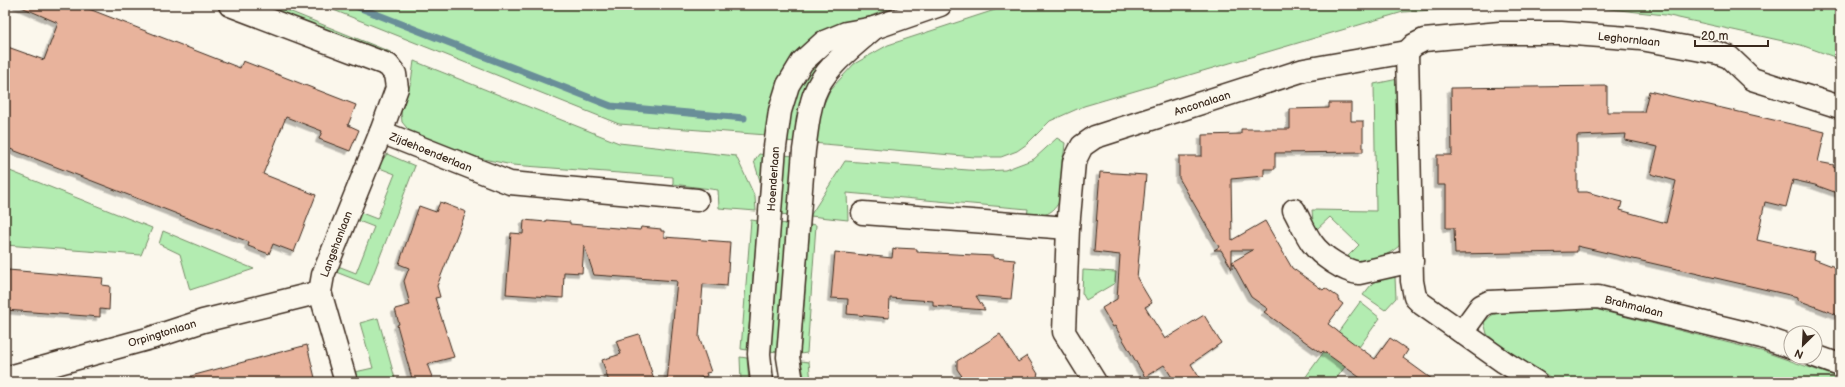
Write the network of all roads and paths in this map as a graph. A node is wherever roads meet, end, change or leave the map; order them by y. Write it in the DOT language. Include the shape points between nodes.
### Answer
graph roads {
  1 [pos="230,5"];
  2 [pos="940,5"];
  3 [pos="874,28"];
  4 [pos="1407,52"];
  5 [pos="1840,107"];
  6 [pos="381,132"];
  7 [pos="697,200"];
  8 [pos="1294,210"];
  9 [pos="863,213"];
  10 [pos="1068,228"];
  11 [pos="1412,261"];
  12 [pos="320,292"];
  13 [pos="1462,332"];
  14 [pos="1783,344"];
  15 [pos="1823,359"];
  16 [pos="1840,365"];
  17 [pos="5,378"];
  18 [pos="346,382"];
  19 [pos="762,382"];
  20 [pos="792,382"];
  21 [pos="1095,382"];
  22 [pos="1536,382"];
  1 -- 6 [label="street, Zijdehoenderlaan" via="388,65 396,74 397,88"];
  2 -- 3 [label="street, Hoenderlaan"];
  3 -- 19 [label="street, Hoenderlaan" via="846,33 824,42 802,62 788,85 780,111 776,147 759,354"];
  3 -- 20 [label="street, Hoenderlaan" via="824,76 814,95 809,115 788,357"];
  4 -- 5 [label="street, Leghornlaan" via="1424,40 1500,33 1561,33 1641,39 1718,53 1729,57 1752,79"];
  4 -- 10 [label="street, Anconalaan" via="1304,70 1095,137 1082,146 1074,162"];
  4 -- 11 [label="street"];
  6 -- 7 [label="street, Zijdehoenderlaan" via="510,183"];
  6 -- 12 [label="street, Langshanlaan" via="323,275"];
  8 -- 11 [label="street" via="1313,245 1351,272 1359,273"];
  9 -- 10 [label="street"];
  10 -- 21 [label="street, Anconalaan" via="1064,332"];
  11 -- 13 [label="street" via="1415,297"];
  12 -- 17 [label="street, Orpingtonlaan" via="203,321"];
  12 -- 18 [label="street, Langshanlaan"];
  13 -- 14 [label="street, Brahmalaan" via="1481,306 1489,302 1598,297"];
  13 -- 22 [label="street"];
  15 -- 16 [label="street"];
}
